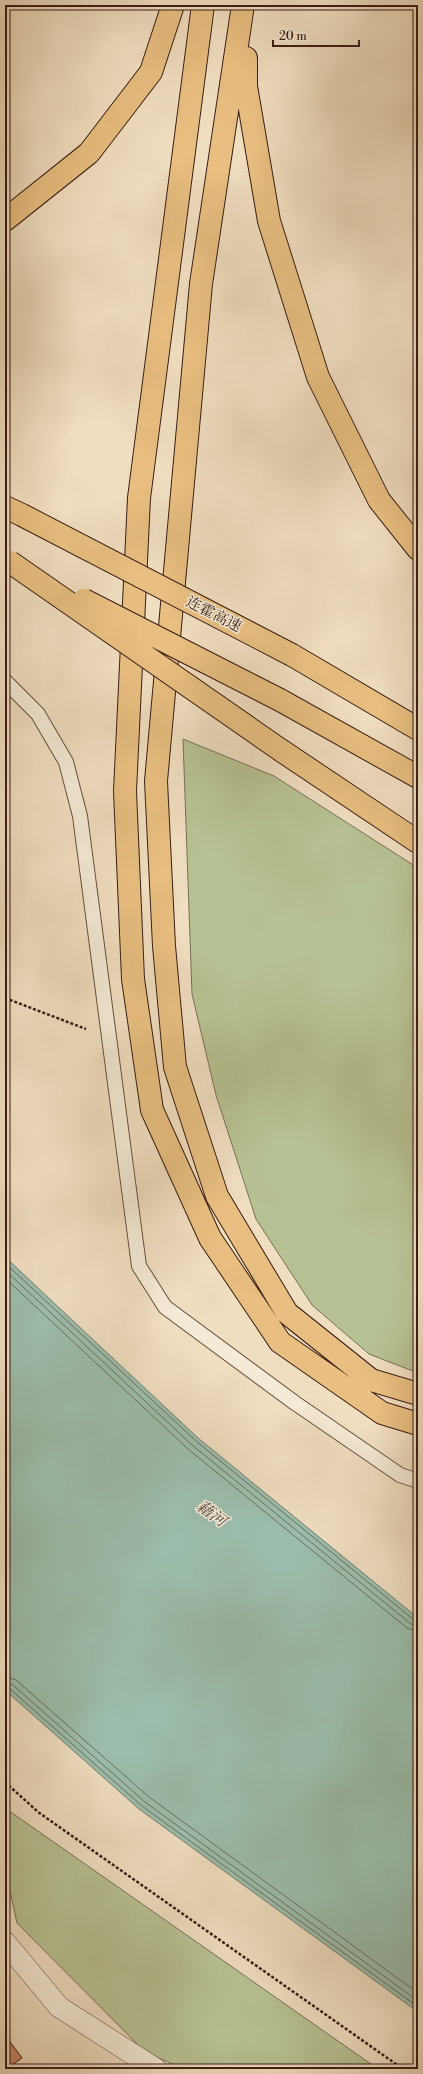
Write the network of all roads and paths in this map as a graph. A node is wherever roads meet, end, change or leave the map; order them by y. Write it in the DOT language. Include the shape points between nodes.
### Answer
graph roads {
  1 [pos="173,5"];
  2 [pos="203,5"];
  3 [pos="243,5"];
  4 [pos="247,5"];
  5 [pos="5,220"];
  6 [pos="14,511"];
  7 [pos="418,549"];
  8 [pos="8,561"];
  9 [pos="5,681"];
  10 [pos="418,729"];
  11 [pos="418,777"];
  12 [pos="418,842"];
  13 [pos="5,998"];
  14 [pos="109,1038"];
  15 [pos="418,1394"];
  16 [pos="418,1424"];
  17 [pos="418,1481"];
  18 [pos="5,1782"];
  19 [pos="5,1942"];
  20 [pos="156,2069"];
  21 [pos="403,2069"];
  1 -- 5 [label="highway" via="151,72 88,153"];
  2 -- 16 [label="highway" via="139,498 125,791 133,979 152,1110 210,1238 280,1342 382,1413"];
  3 -- 15 [label="highway" via="201,284 156,781 164,946 175,1067 217,1196 287,1313 371,1380"];
  4 -- 7 [label="highway" via="246,86 269,221 316,370 378,500"];
  6 -- 10 [label="highway, 连霍高速, bridge" via="292,654"];
  8 -- 11 [label="highway, bridge" via="280,700"];
  8 -- 12 [label="highway, bridge"];
  9 -- 14 [label="lane" via="38,714 66,762 80,816"];
  13 -- 14 [label="path"];
  14 -- 17 [label="lane" via="139,1266 165,1307 400,1475"];
  18 -- 21 [label="path" via="38,1812"];
  19 -- 20 [label="street" via="59,2007"];
}
